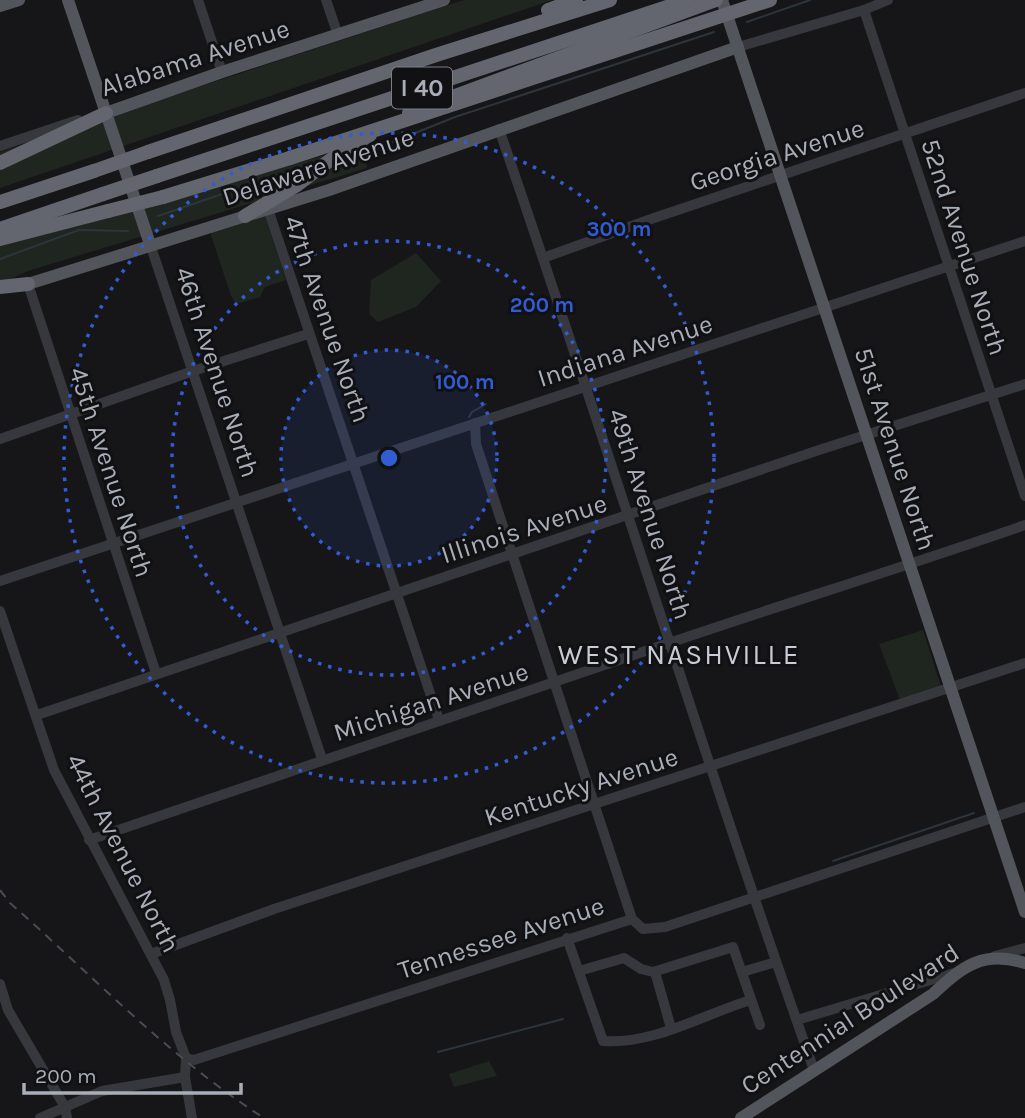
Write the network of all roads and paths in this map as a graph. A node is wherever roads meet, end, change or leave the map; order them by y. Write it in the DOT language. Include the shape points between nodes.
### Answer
graph roads {
  1 [pos="19,0"];
  2 [pos="68,0"];
  3 [pos="198,0"];
  4 [pos="327,0"];
  5 [pos="444,0"];
  6 [pos="576,0"];
  7 [pos="611,0"];
  8 [pos="716,0"];
  9 [pos="722,0"];
  10 [pos="770,0"];
  11 [pos="888,0"];
  12 [pos="691,4"];
  13 [pos="0,6"];
  14 [pos="864,10"];
  15 [pos="338,34"];
  16 [pos="738,47"];
  17 [pos="436,55"];
  18 [pos="222,72"];
  19 [pos="1025,93"];
  20 [pos="106,113"];
  21 [pos="499,129"];
  22 [pos="904,134"];
  23 [pos="0,146"];
  24 [pos="0,163"];
  25 [pos="780,176"];
  26 [pos="0,202"];
  27 [pos="268,209"];
  28 [pos="245,216"];
  29 [pos="0,229"];
  30 [pos="0,239"];
  31 [pos="1025,241"];
  32 [pos="150,244"];
  33 [pos="543,258"];
  34 [pos="947,266"];
  35 [pos="28,284"];
  36 [pos="0,287"];
  37 [pos="0,293"];
  38 [pos="825,308"];
  39 [pos="309,334"];
  40 [pos="193,371"];
  41 [pos="1025,384"];
  42 [pos="585,387"];
  43 [pos="991,395"];
  44 [pos="70,415"];
  45 [pos="475,423"];
  46 [pos="868,435"];
  47 [pos="0,439"];
  48 [pos="354,463"];
  49 [pos="1025,496"];
  50 [pos="236,502"];
  51 [pos="630,516"];
  52 [pos="1025,525"];
  53 [pos="113,544"];
  54 [pos="512,555"];
  55 [pos="909,566"];
  56 [pos="0,581"];
  57 [pos="397,593"];
  58 [pos="0,611"];
  59 [pos="280,633"];
  60 [pos="671,643"];
  61 [pos="1025,663"];
  62 [pos="156,673"];
  63 [pos="555,684"];
  64 [pos="950,688"];
  65 [pos="37,715"];
  66 [pos="439,720"];
  67 [pos="322,759"];
  68 [pos="711,766"];
  69 [pos="593,805"];
  70 [pos="1025,807"];
  71 [pos="994,817"];
  72 [pos="89,840"];
  73 [pos="755,897"];
  74 [pos="1025,912"];
  75 [pos="632,919"];
  76 [pos="567,938"];
  77 [pos="1025,948"];
  78 [pos="151,954"];
  79 [pos="991,957"];
  80 [pos="776,962"];
  81 [pos="1025,963"];
  82 [pos="579,971"];
  83 [pos="655,972"];
  84 [pos="742,972"];
  85 [pos="956,972"];
  86 [pos="0,984"];
  87 [pos="751,1000"];
  88 [pos="797,1020"];
  89 [pos="760,1025"];
  90 [pos="671,1028"];
  91 [pos="186,1058"];
  92 [pos="814,1070"];
  93 [pos="185,1077"];
  94 [pos="65,1107"];
  95 [pos="40,1118"];
  96 [pos="67,1118"];
  97 [pos="192,1118"];
  98 [pos="741,1118"];
  1 -- 13 [label="main road"];
  2 -- 20 [label="main road, 46th Avenue North"];
  3 -- 18 [label="street"];
  4 -- 15 [label="street"];
  5 -- 15 [label="main road, Alabama Avenue"];
  6 -- 17 [label="highway"];
  7 -- 17 [label="highway, I 40"];
  8 -- 12 [label="highway"];
  9 -- 16 [label="main road, 51st Avenue North"];
  10 -- 30 [label="highway, bridge" via="290,158"];
  11 -- 14 [label="street, Delaware Avenue"];
  12 -- 28 [label="highway" via="401,116"];
  12 -- 29 [label="highway, I 40, bridge"];
  14 -- 16 [label="street, Delaware Avenue"];
  14 -- 22 [label="street, 52nd Avenue North"];
  15 -- 18 [label="main road, Alabama Avenue"];
  16 -- 21 [label="main road, Delaware Avenue"];
  16 -- 25 [label="main road, 51st Avenue North"];
  17 -- 26 [label="highway, I 40, bridge"];
  18 -- 20 [label="main road, Alabama Avenue"];
  19 -- 22 [label="street, Georgia Avenue"];
  20 -- 23 [label="street, Alabama Avenue"];
  20 -- 24 [label="highway"];
  20 -- 32 [label="main road, 46th Avenue North"];
  21 -- 27 [label="main road, Delaware Avenue"];
  21 -- 33 [label="street, 49th Avenue North"];
  22 -- 25 [label="street, Georgia Avenue"];
  22 -- 34 [label="street, 52nd Avenue North"];
  25 -- 33 [label="street, Georgia Avenue"];
  25 -- 38 [label="main road, 51st Avenue North"];
  27 -- 28 [label="main road, Delaware Avenue"];
  27 -- 39 [label="street, 47th Avenue North"];
  28 -- 32 [label="main road, Delaware Avenue"];
  31 -- 34 [label="street, Indiana Avenue"];
  32 -- 35 [label="main road, Delaware Avenue"];
  32 -- 40 [label="street, 46th Avenue North"];
  33 -- 42 [label="street, 49th Avenue North"];
  34 -- 38 [label="street, Indiana Avenue"];
  34 -- 43 [label="street, 52nd Avenue North"];
  35 -- 36 [label="highway"];
  35 -- 37 [label="street, Delaware Avenue"];
  35 -- 44 [label="street, 45th Avenue North"];
  38 -- 42 [label="street, Indiana Avenue"];
  38 -- 46 [label="main road, 51st Avenue North"];
  39 -- 40 [label="street"];
  39 -- 48 [label="street, 47th Avenue North"];
  40 -- 44 [label="street"];
  40 -- 50 [label="street, 46th Avenue North"];
  41 -- 43 [label="street, Illinois Avenue"];
  42 -- 45 [label="street, Indiana Avenue"];
  42 -- 51 [label="street, 49th Avenue North"];
  43 -- 46 [label="street, Illinois Avenue"];
  43 -- 49 [label="street, 52nd Avenue North"];
  44 -- 47 [label="street"];
  44 -- 53 [label="street, 45th Avenue North"];
  45 -- 48 [label="street, Indiana Avenue"];
  45 -- 54 [label="street" via="476,444"];
  46 -- 51 [label="street, Illinois Avenue"];
  46 -- 55 [label="main road, 51st Avenue North"];
  48 -- 50 [label="street, Indiana Avenue"];
  48 -- 57 [label="street, 47th Avenue North"];
  50 -- 53 [label="street, Indiana Avenue"];
  50 -- 59 [label="street, 46th Avenue North"];
  51 -- 54 [label="street, Illinois Avenue"];
  51 -- 60 [label="street, 49th Avenue North"];
  52 -- 55 [label="street, Michigan Avenue"];
  53 -- 56 [label="street, Indiana Avenue"];
  53 -- 62 [label="street, 45th Avenue North"];
  54 -- 57 [label="street, Illinois Avenue"];
  54 -- 63 [label="street"];
  55 -- 60 [label="street, Michigan Avenue"];
  55 -- 64 [label="main road, 51st Avenue North"];
  57 -- 59 [label="street, Illinois Avenue"];
  57 -- 66 [label="street, 47th Avenue North"];
  58 -- 65 [label="street, 44th Avenue North"];
  59 -- 62 [label="street, Illinois Avenue"];
  59 -- 67 [label="street, 46th Avenue North"];
  60 -- 63 [label="street, Michigan Avenue"];
  60 -- 68 [label="street, 49th Avenue North"];
  61 -- 64 [label="street, Kentucky Avenue"];
  62 -- 65 [label="street, Illinois Avenue"];
  63 -- 66 [label="street, Michigan Avenue"];
  63 -- 69 [label="street"];
  64 -- 68 [label="street, Kentucky Avenue"];
  64 -- 71 [label="main road, 51st Avenue North"];
  65 -- 72 [label="street, 44th Avenue North" via="54,770"];
  66 -- 67 [label="street, Michigan Avenue"];
  67 -- 72 [label="street, Michigan Avenue"];
  68 -- 69 [label="street, Kentucky Avenue"];
  68 -- 73 [label="street, 49th Avenue North"];
  69 -- 75 [label="street"];
  69 -- 78 [label="street, Kentucky Avenue"];
  70 -- 71 [label="street, Tennessee Avenue"];
  71 -- 73 [label="street, Tennessee Avenue"];
  71 -- 74 [label="main road, 51st Avenue North"];
  72 -- 78 [label="street, 44th Avenue North"];
  73 -- 75 [label="street, Tennessee Avenue" via="665,926 643,929"];
  73 -- 80 [label="street, 49th Avenue North"];
  75 -- 76 [label="street, Tennessee Avenue"];
  76 -- 82 [label="street"];
  76 -- 91 [label="street, Tennessee Avenue" via="303,1026 194,1060"];
  77 -- 79 [label="street"];
  78 -- 91 [label="street, 44th Avenue North" via="164,980"];
  79 -- 81 [label="main road, Centennial Boulevard"];
  79 -- 85 [label="main road, Centennial Boulevard"];
  80 -- 84 [label="street"];
  80 -- 88 [label="street, 49th Avenue North"];
  82 -- 83 [label="street" via="624,958"];
  82 -- 90 [label="street" via="603,1041 619,1042"];
  83 -- 84 [label="street" via="733,947"];
  83 -- 90 [label="street"];
  84 -- 87 [label="street"];
  85 -- 88 [label="street"];
  85 -- 92 [label="main road, Centennial Boulevard" via="933,995"];
  86 -- 94 [label="street" via="8,1010"];
  87 -- 89 [label="street"];
  87 -- 90 [label="street"];
  88 -- 92 [label="street, 49th Avenue North"];
  91 -- 93 [label="street, 44th Avenue North"];
  92 -- 98 [label="main road, Centennial Boulevard"];
  93 -- 94 [label="street" via="103,1091"];
  93 -- 97 [label="street, 44th Avenue North"];
  94 -- 95 [label="street"];
  94 -- 96 [label="street"];
}
